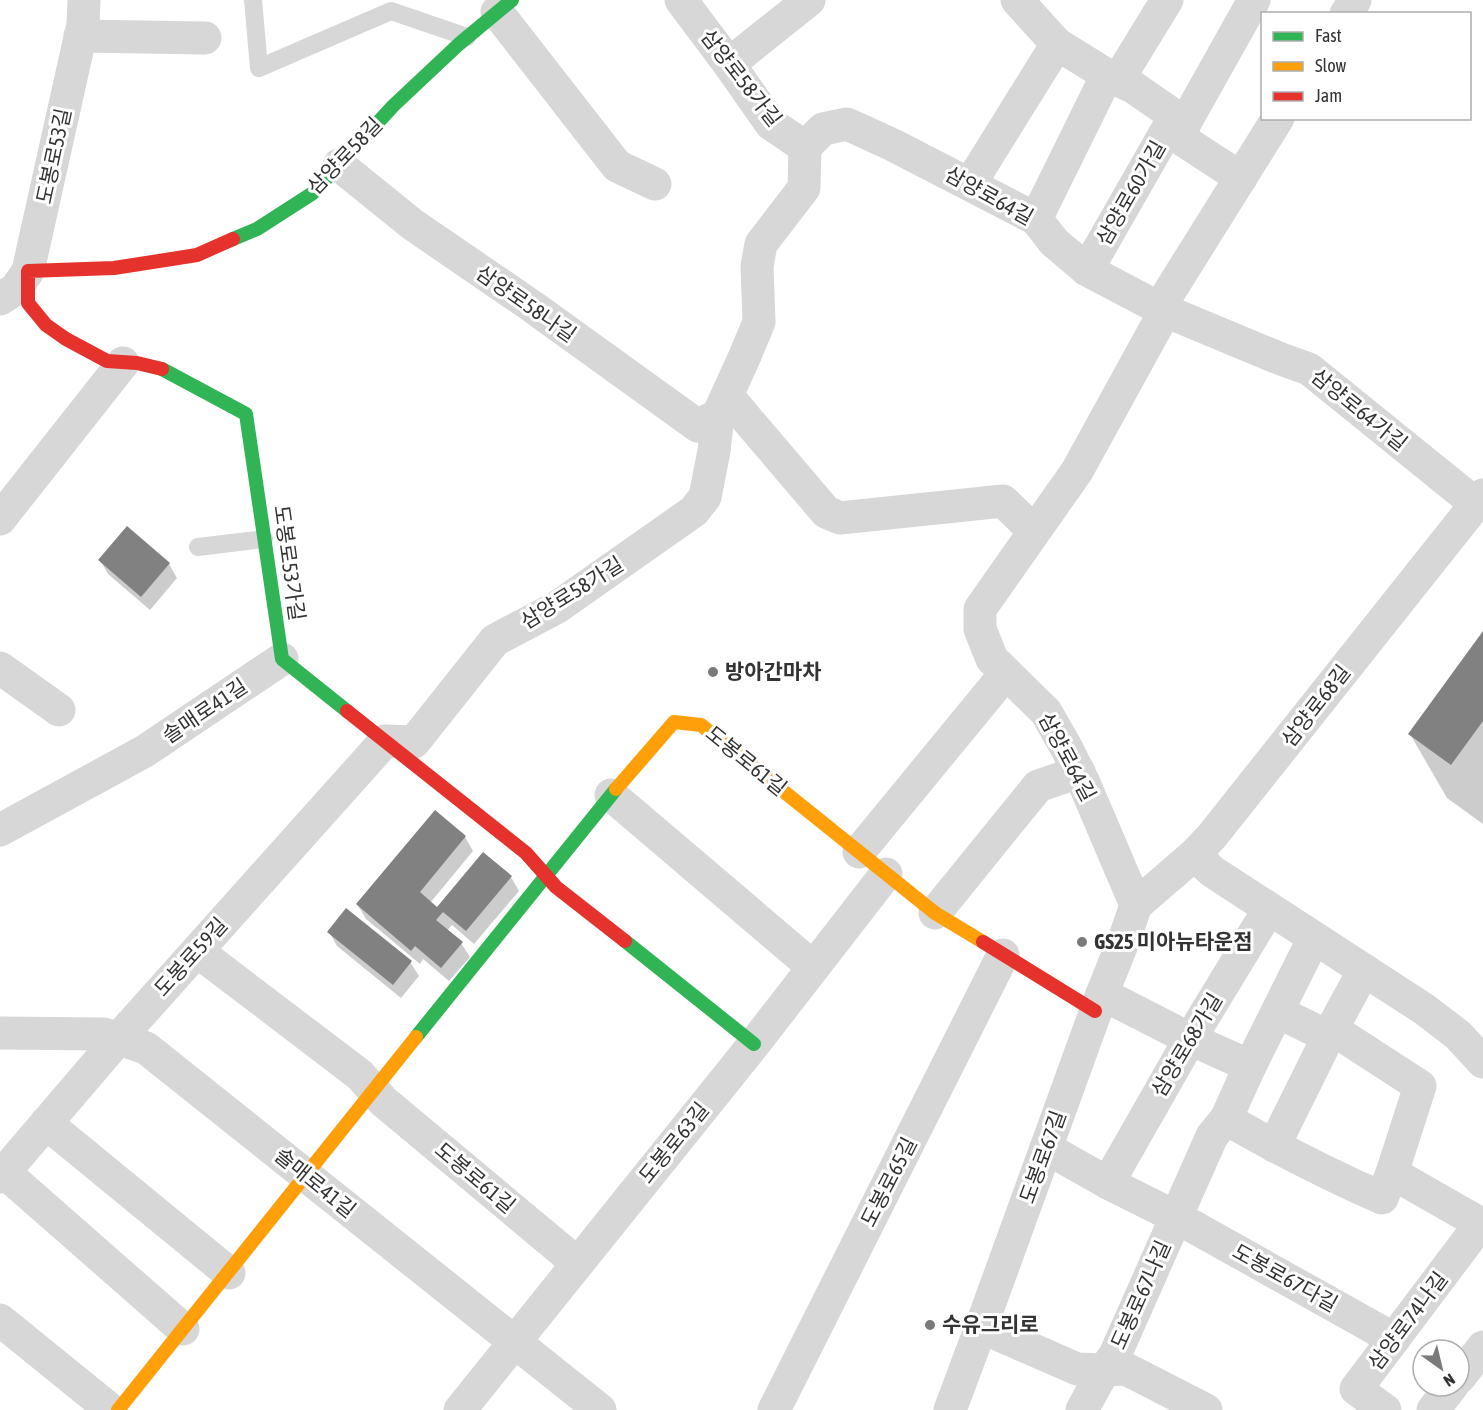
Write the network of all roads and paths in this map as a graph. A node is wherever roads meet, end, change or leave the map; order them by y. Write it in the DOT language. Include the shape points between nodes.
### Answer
graph roads {
  1 [pos="84,0"];
  2 [pos="253,0"];
  3 [pos="681,0"];
  4 [pos="809,0"];
  5 [pos="1017,0"];
  6 [pos="1167,0"];
  7 [pos="1254,0"];
  8 [pos="504,6"];
  9 [pos="80,36"];
  10 [pos="205,38"];
  11 [pos="467,38"];
  12 [pos="1057,44"];
  13 [pos="729,64"];
  14 [pos="1113,77"];
  15 [pos="1180,119"];
  16 [pos="1277,120"];
  17 [pos="805,147"];
  18 [pos="339,165"];
  19 [pos="1241,178"];
  20 [pos="655,184"];
  21 [pos="970,184"];
  22 [pos="1036,219"];
  23 [pos="1087,270"];
  24 [pos="28,271"];
  25 [pos="0,300"];
  26 [pos="1163,310"];
  27 [pos="123,363"];
  28 [pos="718,415"];
  29 [pos="1479,499"];
  30 [pos="0,519"];
  31 [pos="1034,531"];
  32 [pos="264,539"];
  33 [pos="198,548"];
  34 [pos="282,658"];
  35 [pos="0,668"];
  36 [pos="1006,673"];
  37 [pos="59,710"];
  38 [pos="385,741"];
  39 [pos="1078,772"];
  40 [pos="611,795"];
  41 [pos="0,830"];
  42 [pos="859,852"];
  43 [pos="1194,855"];
  44 [pos="886,874"];
  45 [pos="546,875"];
  46 [pos="1136,904"];
  47 [pos="1269,909"];
  48 [pos="935,913"];
  49 [pos="1314,938"];
  50 [pos="197,951"];
  51 [pos="1003,955"];
  52 [pos="813,967"];
  53 [pos="1364,970"];
  54 [pos="1098,1003"];
  55 [pos="1278,1012"];
  56 [pos="0,1033"];
  57 [pos="1331,1033"];
  58 [pos="119,1038"];
  59 [pos="1190,1039"];
  60 [pos="754,1044"];
  61 [pos="1483,1062"];
  62 [pos="1250,1066"];
  63 [pos="374,1091"];
  64 [pos="1226,1119"];
  65 [pos="46,1123"];
  66 [pos="1274,1146"];
  67 [pos="1046,1148"];
  68 [pos="1392,1173"];
  69 [pos="2,1174"];
  70 [pos="307,1176"];
  71 [pos="1108,1183"];
  72 [pos="1176,1217"];
  73 [pos="1482,1224"];
  74 [pos="578,1263"];
  75 [pos="229,1273"];
  76 [pos="0,1320"];
  77 [pos="981,1327"];
  78 [pos="183,1329"];
  79 [pos="1394,1339"];
  80 [pos="514,1341"];
  81 [pos="1483,1347"];
  82 [pos="1471,1362"];
  83 [pos="1104,1370"];
  84 [pos="111,1410"];
  85 [pos="118,1410"];
  86 [pos="460,1410"];
  87 [pos="600,1410"];
  88 [pos="774,1410"];
  89 [pos="950,1410"];
  90 [pos="1082,1410"];
  91 [pos="1206,1410"];
  92 [pos="1385,1410"];
  1 -- 9 [label="street, 도봉로53길"];
  2 -- 11 [label="lane" via="259,68 391,11"];
  3 -- 13 [label="street, 삼양로58가길"];
  4 -- 13 [label="street"];
  5 -- 12 [label="street, 삼양로60가길"];
  6 -- 14 [label="street"];
  7 -- 15 [label="street"];
  8 -- 11 [label="street, 삼양로58길"];
  8 -- 20 [label="street, 삼양로58길" via="617,166"];
  9 -- 10 [label="street"];
  9 -- 24 [label="street, 도봉로53길"];
  11 -- 18 [label="street, 삼양로58길" via="393,106"];
  12 -- 14 [label="street, 삼양로60가길"];
  12 -- 21 [label="street"];
  13 -- 17 [label="street, 삼양로58가길" via="771,124"];
  14 -- 15 [label="street, 삼양로60가길"];
  14 -- 22 [label="street"];
  15 -- 19 [label="street, 삼양로60가길" via="1178,136"];
  15 -- 23 [label="street, 삼양로60가길"];
  16 -- 19 [label="street, 삼양로64길"];
  17 -- 21 [label="street, 삼양로64길" via="823,129 847,124"];
  17 -- 28 [label="street, 삼양로58가길" via="804,188 761,244 757,266 759,322"];
  18 -- 24 [label="street, 삼양로58길" via="313,193 257,229 197,255 114,268"];
  18 -- 28 [label="street, 삼양로58나길" via="412,224 698,426"];
  19 -- 26 [label="street, 삼양로64길" via="1168,294"];
  21 -- 22 [label="street, 삼양로64길"];
  22 -- 23 [label="street, 삼양로64길" via="1054,243"];
  23 -- 26 [label="street, 삼양로64길"];
  24 -- 25 [label="street, 도봉로53길" via="16,289"];
  24 -- 27 [label="street, 도봉로53가길" via="28,303 46,325 107,361"];
  26 -- 29 [label="street, 삼양로64가길" via="1309,369"];
  26 -- 31 [label="street, 삼양로64길" via="1077,471"];
  27 -- 30 [label="street"];
  27 -- 32 [label="street, 도봉로53가길" via="165,370 246,414"];
  28 -- 31 [label="street" via="735,405 826,512 840,518 1003,501"];
  28 -- 38 [label="street, 삼양로58가길" via="705,497 694,511 556,609 495,640 414,742"];
  29 -- 43 [label="street, 삼양로68길"];
  31 -- 36 [label="street, 삼양로64길" via="980,609 980,629 992,659"];
  32 -- 33 [label="lane"];
  32 -- 34 [label="street, 도봉로53가길"];
  34 -- 38 [label="street"];
  34 -- 41 [label="street, 솔매로41길" via="145,751"];
  35 -- 37 [label="street"];
  36 -- 39 [label="street, 삼양로64길" via="1046,712"];
  36 -- 42 [label="street"];
  38 -- 45 [label="street" via="526,853"];
  38 -- 50 [label="street, 도봉로59길"];
  39 -- 46 [label="street, 삼양로64길"];
  39 -- 48 [label="street" via="1038,786"];
  40 -- 42 [label="street, 도봉로61길" via="674,722 701,725"];
  40 -- 45 [label="street, 도봉로61길"];
  40 -- 52 [label="street"];
  42 -- 44 [label="street, 도봉로61길"];
  43 -- 46 [label="street, 삼양로68길"];
  43 -- 47 [label="street"];
  44 -- 48 [label="street, 도봉로61길"];
  44 -- 52 [label="street, 도봉로63길"];
  45 -- 60 [label="street" via="556,887"];
  45 -- 63 [label="street, 도봉로61길"];
  46 -- 54 [label="street, 도봉로67길"];
  47 -- 49 [label="street"];
  47 -- 59 [label="street, 삼양로68가길"];
  48 -- 51 [label="street, 도봉로61길"];
  49 -- 53 [label="street"];
  49 -- 55 [label="street"];
  50 -- 58 [label="street, 도봉로59길"];
  50 -- 63 [label="street, 도봉로61길" via="360,1075"];
  51 -- 54 [label="street, 도봉로61길"];
  51 -- 88 [label="street, 도봉로65길"];
  52 -- 60 [label="street, 도봉로63길"];
  53 -- 57 [label="street"];
  53 -- 61 [label="street" via="1458,1035"];
  54 -- 59 [label="street"];
  54 -- 67 [label="street, 도봉로67길"];
  55 -- 57 [label="street"];
  55 -- 62 [label="street"];
  56 -- 58 [label="street, 솔매로41길" via="104,1034"];
  57 -- 66 [label="street"];
  57 -- 68 [label="street" via="1420,1086"];
  58 -- 65 [label="street, 도봉로59길"];
  58 -- 70 [label="street, 솔매로41길" via="146,1048"];
  59 -- 62 [label="street"];
  59 -- 71 [label="street, 삼양로68가길"];
  60 -- 74 [label="street, 도봉로63길"];
  62 -- 64 [label="street"];
  63 -- 70 [label="street, 도봉로61길"];
  63 -- 74 [label="street, 도봉로61길"];
  64 -- 66 [label="street"];
  64 -- 72 [label="street" via="1212,1136"];
  65 -- 69 [label="street, 도봉로59길"];
  65 -- 75 [label="street"];
  66 -- 68 [label="street" via="1382,1198"];
  67 -- 71 [label="street, 도봉로67다길"];
  67 -- 77 [label="street, 도봉로67길"];
  68 -- 73 [label="street, 삼양로74나길"];
  69 -- 78 [label="street"];
  70 -- 75 [label="street, 도봉로61길"];
  70 -- 80 [label="street, 솔매로41길"];
  71 -- 72 [label="street, 도봉로67다길"];
  72 -- 79 [label="street, 도봉로67다길"];
  72 -- 83 [label="street, 도봉로67나길" via="1115,1355"];
  73 -- 79 [label="street, 삼양로74나길"];
  74 -- 80 [label="street, 도봉로63길"];
  75 -- 78 [label="street, 도봉로61길"];
  76 -- 84 [label="street"];
  77 -- 83 [label="street, 도봉로67나길" via="1077,1369"];
  77 -- 89 [label="street, 도봉로67길"];
  78 -- 85 [label="street, 도봉로61길"];
  79 -- 92 [label="street, 삼양로74나길" via="1356,1389"];
  80 -- 86 [label="street, 도봉로63길"];
  80 -- 87 [label="street, 솔매로41길"];
  81 -- 82 [label="street"];
  83 -- 90 [label="street"];
  83 -- 91 [label="street, 도봉로67나길" via="1126,1369"];
}
